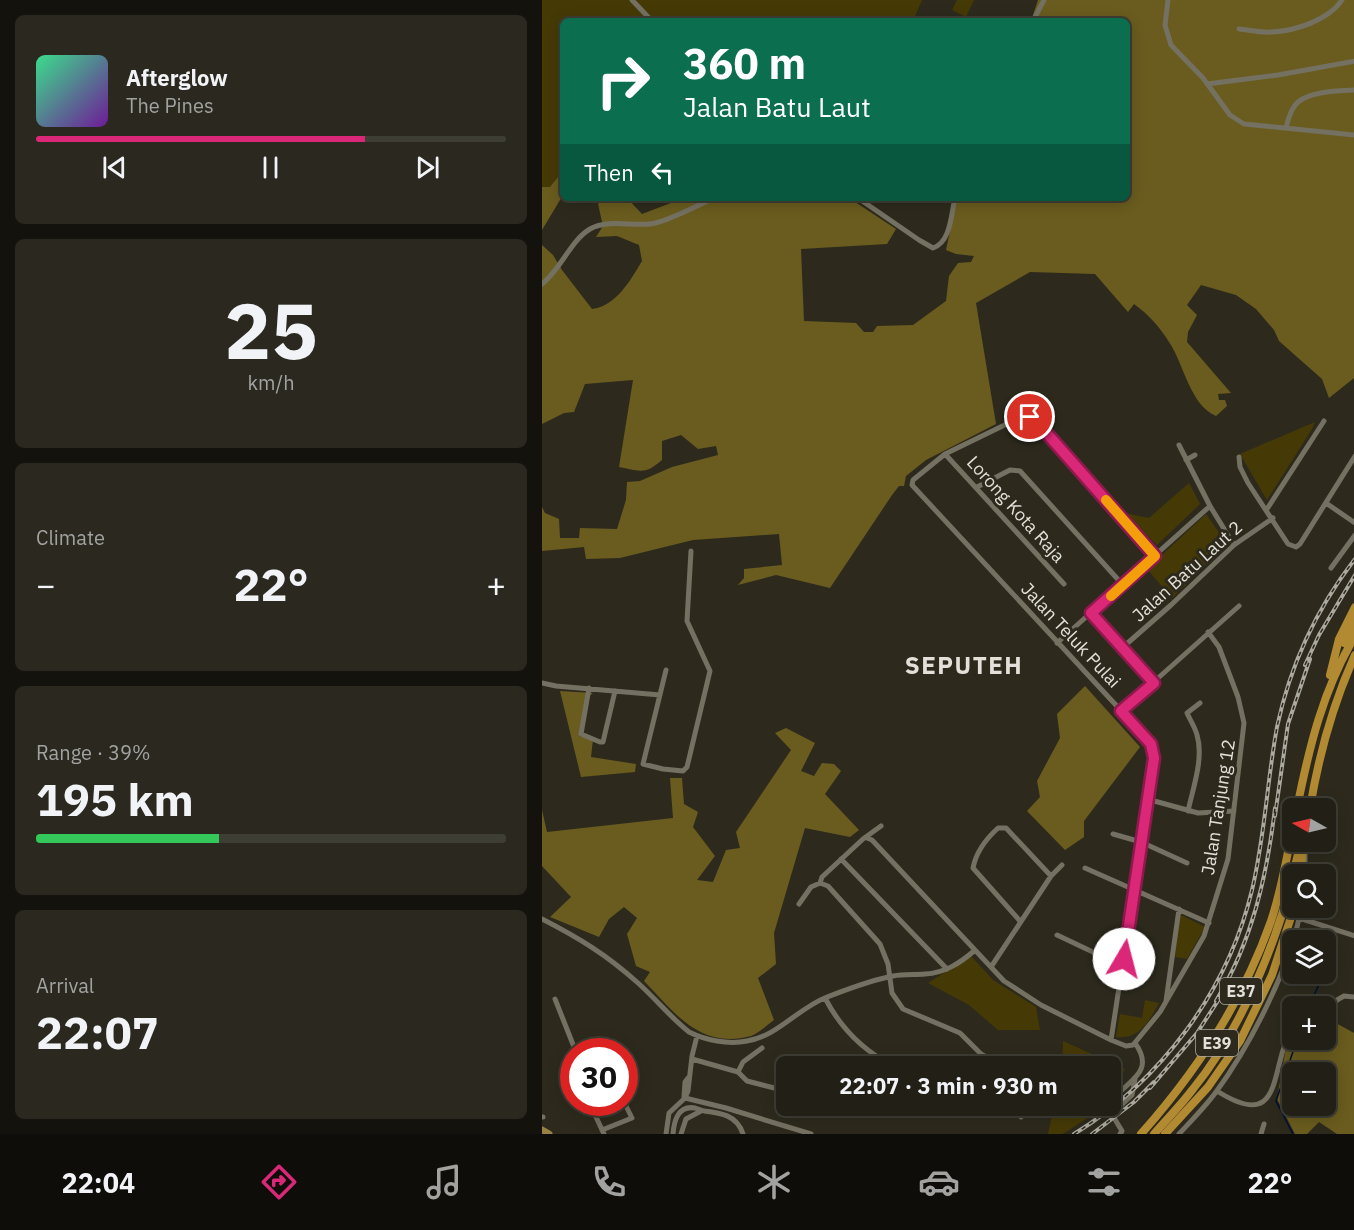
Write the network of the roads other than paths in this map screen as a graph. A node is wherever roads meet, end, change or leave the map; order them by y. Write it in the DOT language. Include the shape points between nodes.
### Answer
graph roads {
  1 [pos="632,0"];
  2 [pos="1044,0"];
  3 [pos="1169,0"];
  4 [pos="1342,0"];
  5 [pos="649,18"];
  6 [pos="1035,18"];
  7 [pos="1239,29"];
  8 [pos="1355,61"];
  9 [pos="1207,84"];
  10 [pos="1355,90"];
  11 [pos="1286,128"];
  12 [pos="1355,135"];
  13 [pos="707,201"];
  14 [pos="862,201"];
  15 [pos="954,201"];
  16 [pos="542,284"];
  17 [pos="1039,408"];
  18 [pos="1030,417"];
  19 [pos="1324,421"];
  20 [pos="1179,445"];
  21 [pos="945,454"];
  22 [pos="1196,455"];
  23 [pos="1355,456"];
  24 [pos="1239,457"];
  25 [pos="1186,460"];
  26 [pos="912,485"];
  27 [pos="977,487"];
  28 [pos="1326,503"];
  29 [pos="1210,506"];
  30 [pos="1267,509"];
  31 [pos="1273,518"];
  32 [pos="1355,523"];
  33 [pos="1355,535"];
  34 [pos="1234,545"];
  35 [pos="691,551"];
  36 [pos="1155,556"];
  37 [pos="1331,568"];
  38 [pos="1064,584"];
  39 [pos="1123,585"];
  40 [pos="1239,606"];
  41 [pos="1355,607"];
  42 [pos="1091,613"];
  43 [pos="1355,622"];
  44 [pos="1208,632"];
  45 [pos="1355,637"];
  46 [pos="1057,644"];
  47 [pos="1122,648"];
  48 [pos="1355,657"];
  49 [pos="666,670"];
  50 [pos="542,683"];
  51 [pos="1154,683"];
  52 [pos="590,688"];
  53 [pos="615,691"];
  54 [pos="660,694"];
  55 [pos="1324,702"];
  56 [pos="1200,704"];
  57 [pos="1121,711"];
  58 [pos="1300,798"];
  59 [pos="1311,798"];
  60 [pos="1147,799"];
  61 [pos="1188,811"];
  62 [pos="1234,811"];
  63 [pos="881,826"];
  64 [pos="1113,834"];
  65 [pos="867,837"];
  66 [pos="1141,842"];
  67 [pos="1287,852"];
  68 [pos="1291,852"];
  69 [pos="841,859"];
  70 [pos="1187,863"];
  71 [pos="1062,865"];
  72 [pos="1085,868"];
  73 [pos="1051,876"];
  74 [pos="820,883"];
  75 [pos="1134,890"];
  76 [pos="799,904"];
  77 [pos="1179,909"];
  78 [pos="1282,913"];
  79 [pos="1285,918"];
  80 [pos="1291,918"];
  81 [pos="1299,918"];
  82 [pos="542,919"];
  83 [pos="1020,921"];
  84 [pos="1209,923"];
  85 [pos="1057,935"];
  86 [pos="1355,936"];
  87 [pos="974,951"];
  88 [pos="1124,959"];
  89 [pos="991,967"];
  90 [pos="947,969"];
  91 [pos="891,976"];
  92 [pos="1257,992"];
  93 [pos="1355,997"];
  94 [pos="825,998"];
  95 [pos="555,999"];
  96 [pos="1336,1002"];
  97 [pos="1166,1003"];
  98 [pos="697,1036"];
  99 [pos="570,1038"];
  100 [pos="1111,1040"];
  101 [pos="1240,1041"];
  102 [pos="1134,1043"];
  103 [pos="762,1048"];
  104 [pos="1282,1050"];
  105 [pos="874,1056"];
  106 [pos="984,1056"];
  107 [pos="692,1059"];
  108 [pos="738,1072"];
  109 [pos="1135,1079"];
  110 [pos="776,1088"];
  111 [pos="1217,1091"];
  112 [pos="1121,1092"];
  113 [pos="685,1098"];
  114 [pos="1121,1105"];
  115 [pos="701,1111"];
  116 [pos="596,1116"];
  117 [pos="631,1116"];
  118 [pos="1114,1116"];
  119 [pos="1264,1124"];
  120 [pos="542,1130"];
  121 [pos="603,1132"];
  122 [pos="682,1132"];
  123 [pos="673,1133"];
  124 [pos="1148,1133"];
  125 [pos="549,1134"];
  126 [pos="666,1134"];
  127 [pos="743,1134"];
  128 [pos="811,1134"];
  129 [pos="1120,1134"];
  130 [pos="1165,1134"];
  131 [pos="1179,1134"];
  132 [pos="1261,1134"];
  1 -- 5 [label="street"];
  2 -- 6 [label="street"];
  3 -- 9 [label="street" via="1165,25 1171,45"];
  4 -- 7 [label="street" via="1320,19 1288,30 1271,33"];
  8 -- 9 [label="street"];
  9 -- 11 [label="street" via="1230,115 1244,124"];
  10 -- 11 [label="street" via="1315,95 1298,102"];
  11 -- 12 [label="street"];
  13 -- 16 [label="street" via="650,224 615,223 590,229"];
  14 -- 15 [label="street" via="928,246 936,247 944,242"];
  17 -- 18 [label="street"];
  18 -- 21 [label="street, Lorong Kota Raja" via="1021,417"];
  18 -- 36 [label="street"];
  19 -- 30 [label="street"];
  20 -- 25 [label="street"];
  21 -- 26 [label="street, Lorong Kota Raja" via="914,478"];
  21 -- 27 [label="street, Lorong Kota Raja"];
  22 -- 25 [label="street"];
  23 -- 28 [label="street"];
  24 -- 30 [label="street" via="1240,467"];
  25 -- 29 [label="street"];
  26 -- 46 [label="street, Jalan Teluk Pulai"];
  27 -- 38 [label="street, Lorong Kota Raja"];
  27 -- 39 [label="street" via="1010,470 1020,471"];
  28 -- 31 [label="street" via="1295,547 1288,544"];
  28 -- 32 [label="street"];
  29 -- 34 [label="street"];
  29 -- 36 [label="street"];
  30 -- 31 [label="street"];
  31 -- 34 [label="street, Jalan Batu Laut 2"];
  33 -- 37 [label="street"];
  34 -- 47 [label="street, Jalan Batu Laut 2"];
  35 -- 54 [label="street" via="687,621 710,668 683,771 643,764"];
  36 -- 39 [label="street"];
  39 -- 42 [label="street"];
  40 -- 44 [label="street"];
  41 -- 55 [label="highway" via="1339,639"];
  42 -- 46 [label="street"];
  42 -- 47 [label="street"];
  43 -- 55 [label="highway" via="1344,641"];
  44 -- 51 [label="street"];
  44 -- 62 [label="street, Jalan Tanjung 12" via="1219,647 1244,723"];
  45 -- 55 [label="highway"];
  46 -- 57 [label="street, Jalan Teluk Pulai"];
  47 -- 51 [label="street"];
  48 -- 59 [label="highway" via="1333,707"];
  49 -- 54 [label="street"];
  50 -- 52 [label="street"];
  51 -- 57 [label="street"];
  52 -- 53 [label="street"];
  52 -- 53 [label="street" via="581,734 603,741"];
  53 -- 54 [label="street"];
  55 -- 58 [label="highway"];
  56 -- 61 [label="street" via="1187,713 1199,745"];
  57 -- 60 [label="street, Jalan Teluk Pulai" via="1153,750"];
  60 -- 61 [label="street"];
  60 -- 66 [label="street, Jalan Teluk Pulai"];
  61 -- 62 [label="street"];
  62 -- 84 [label="street, Jalan Tanjung 12" via="1227,866"];
  63 -- 65 [label="street"];
  64 -- 66 [label="street"];
  65 -- 69 [label="street"];
  65 -- 87 [label="street"];
  66 -- 70 [label="street"];
  66 -- 75 [label="street, Jalan Teluk Pulai"];
  67 -- 124 [label="highway, E37" via="1271,918 1228,1017"];
  68 -- 124 [label="highway, E39" via="1267,938 1233,1017 1211,1054"];
  69 -- 74 [label="street"];
  69 -- 90 [label="street"];
  71 -- 73 [label="street"];
  72 -- 75 [label="street"];
  73 -- 83 [label="street"];
  73 -- 83 [label="street" via="1006,828 998,828 980,849 973,868"];
  74 -- 76 [label="street" via="810,887"];
  74 -- 91 [label="street" via="828,886 880,944"];
  75 -- 77 [label="street"];
  75 -- 88 [label="street, Jalan Teluk Pulai"];
  77 -- 84 [label="street"];
  77 -- 97 [label="street"];
  78 -- 124 [label="highway, E39" via="1257,980 1237,1019 1194,1088"];
  79 -- 92 [label="highway, E37"];
  80 -- 101 [label="highway" via="1272,975"];
  81 -- 86 [label="street"];
  81 -- 111 [label="street" via="1258,1025"];
  82 -- 98 [label="street" via="603,954"];
  83 -- 89 [label="street"];
  84 -- 97 [label="street, Jalan Tanjung 12"];
  85 -- 88 [label="street" via="1095,953"];
  87 -- 89 [label="street"];
  87 -- 90 [label="street"];
  88 -- 100 [label="street, Jalan Teluk Pulai"];
  89 -- 100 [label="street" via="1004,981 1041,1005"];
  90 -- 91 [label="street"];
  91 -- 94 [label="street"];
  91 -- 106 [label="street" via="889,984 896,1001 912,1014 960,1033"];
  92 -- 101 [label="highway"];
  92 -- 124 [label="highway, E37" via="1205,1078"];
  93 -- 96 [label="street" via="1344,996"];
  94 -- 98 [label="street" via="777,1029 748,1041"];
  94 -- 105 [label="street" via="831,1010"];
  95 -- 99 [label="street"];
  97 -- 102 [label="street, Jalan Tanjung 12"];
  98 -- 107 [label="street"];
  100 -- 102 [label="street" via="1126,1046"];
  101 -- 130 [label="highway" via="1208,1087"];
  102 -- 109 [label="street" via="1142,1060"];
  103 -- 108 [label="street" via="743,1062"];
  104 -- 111 [label="street" via="1272,1089 1262,1104 1234,1102"];
  107 -- 108 [label="street"];
  107 -- 113 [label="street"];
  108 -- 110 [label="street" via="747,1081"];
  109 -- 112 [label="street"];
  109 -- 114 [label="street" via="1132,1095"];
  111 -- 131 [label="street"];
  113 -- 126 [label="street" via="669,1113"];
  113 -- 128 [label="street"];
  115 -- 122 [label="street" via="686,1119"];
  115 -- 123 [label="street" via="682,1111"];
  115 -- 127 [label="street" via="726,1114"];
  116 -- 121 [label="street"];
  117 -- 121 [label="street"];
  118 -- 129 [label="street"];
  119 -- 132 [label="street"];
  120 -- 125 [label="main road"];
  122 -- 123 [label="street" via="679,1125"];
}
